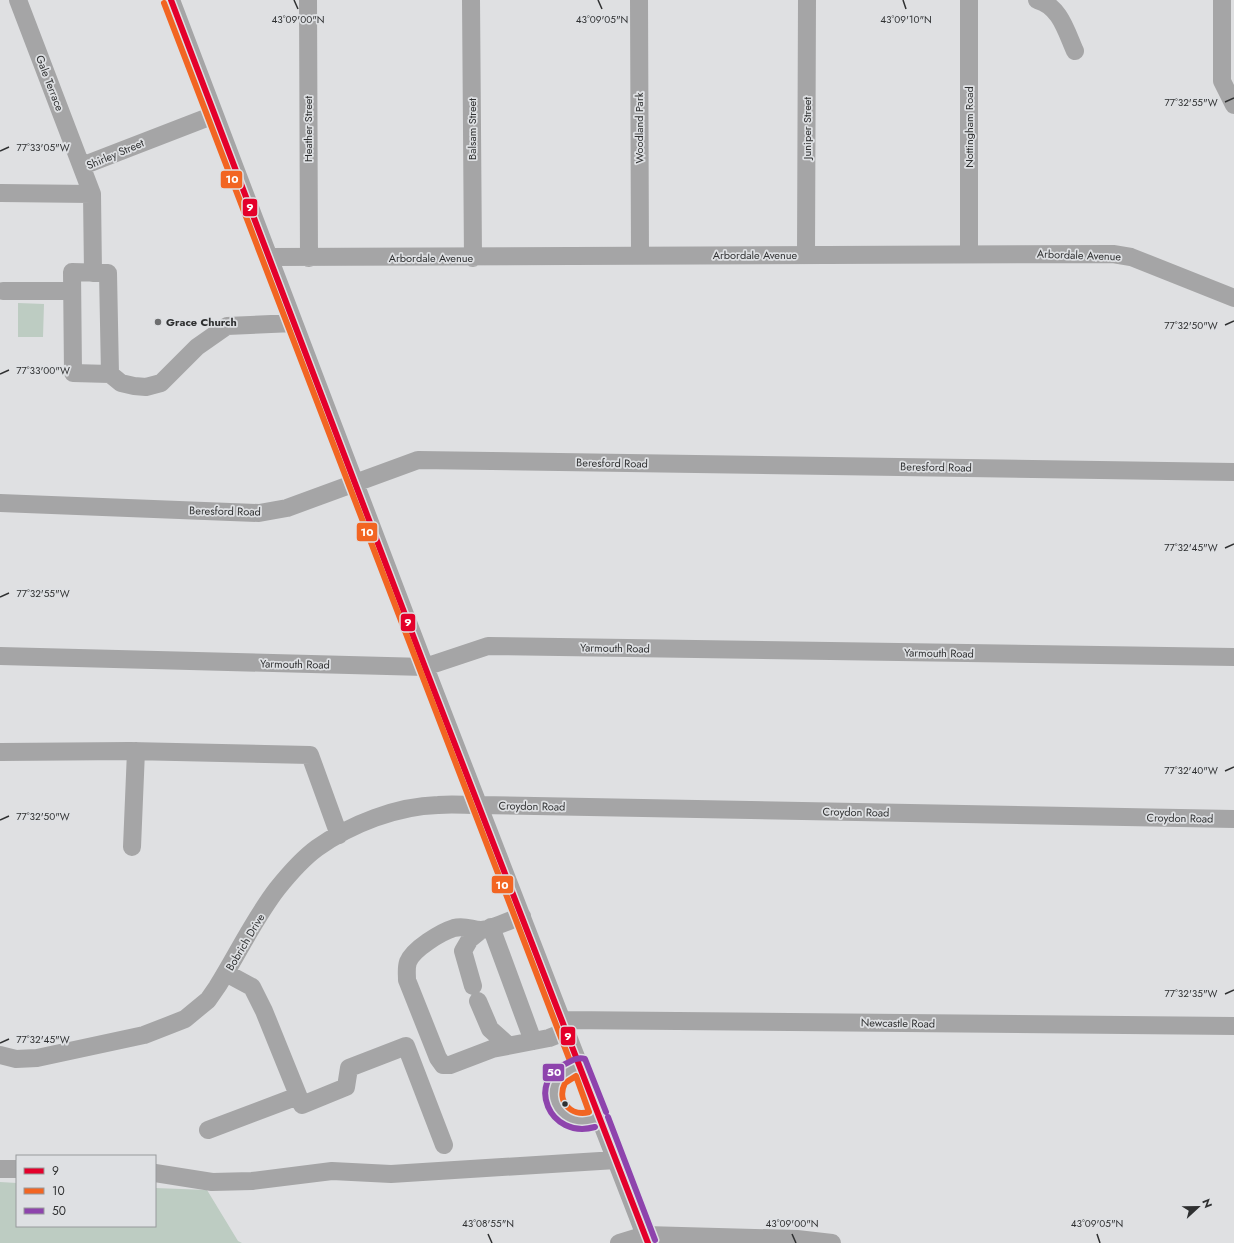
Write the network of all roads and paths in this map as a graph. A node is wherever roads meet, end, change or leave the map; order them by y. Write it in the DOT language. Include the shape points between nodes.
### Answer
graph roads {
  1 [pos="18,0"];
  2 [pos="170,0"];
  3 [pos="308,0"];
  4 [pos="471,0"];
  5 [pos="639,0"];
  6 [pos="807,0"];
  7 [pos="969,0"];
  8 [pos="1037,0"];
  9 [pos="1222,0"];
  10 [pos="1228,48"];
  11 [pos="1075,51"];
  12 [pos="1234,105"];
  13 [pos="214,115"];
  14 [pos="82,166"];
  15 [pos="0,193"];
  16 [pos="92,194"];
  17 [pos="970,253"];
  18 [pos="640,255"];
  19 [pos="806,256"];
  20 [pos="269,257"];
  21 [pos="308,258"];
  22 [pos="473,258"];
  23 [pos="93,273"];
  24 [pos="3,291"];
  25 [pos="72,291"];
  26 [pos="1234,298"];
  27 [pos="294,323"];
  28 [pos="110,374"];
  29 [pos="1234,472"];
  30 [pos="355,483"];
  31 [pos="0,503"];
  32 [pos="0,656"];
  33 [pos="1234,657"];
  34 [pos="425,667"];
  35 [pos="136,751"];
  36 [pos="0,752"];
  37 [pos="478,805"];
  38 [pos="1234,819"];
  39 [pos="339,834"];
  40 [pos="132,847"];
  41 [pos="522,916"];
  42 [pos="486,928"];
  43 [pos="226,973"];
  44 [pos="565,1025"];
  45 [pos="1234,1026"];
  46 [pos="533,1041"];
  47 [pos="510,1046"];
  48 [pos="0,1055"];
  49 [pos="580,1066"];
  50 [pos="298,1096"];
  51 [pos="600,1117"];
  52 [pos="208,1130"];
  53 [pos="444,1145"];
  54 [pos="616,1160"];
  55 [pos="0,1169"];
  56 [pos="16,1169"];
  57 [pos="156,1173"];
  58 [pos="646,1239"];
  59 [pos="619,1243"];
  60 [pos="832,1243"];
  1 -- 14 [label="street, Gale Terrace"];
  2 -- 13 [label="street"];
  3 -- 21 [label="street, Heather Street"];
  4 -- 22 [label="street, Balsam Street"];
  5 -- 18 [label="street, Woodland Park"];
  6 -- 19 [label="street, Juniper Street"];
  7 -- 17 [label="street, Nottingham Road"];
  8 -- 11 [label="street" via="1056,12"];
  9 -- 10 [label="street"];
  10 -- 12 [label="street" via="1222,81"];
  13 -- 14 [label="street, Shirley Street"];
  13 -- 20 [label="street"];
  14 -- 16 [label="street, Shirley Street"];
  15 -- 16 [label="street"];
  16 -- 23 [label="street, Shirley Street"];
  17 -- 19 [label="street, Arbordale Avenue"];
  17 -- 26 [label="street, Arbordale Avenue" via="1122,255"];
  18 -- 19 [label="street, Arbordale Avenue"];
  18 -- 22 [label="street, Arbordale Avenue"];
  20 -- 21 [label="street, Arbordale Avenue"];
  20 -- 27 [label="street"];
  21 -- 22 [label="street, Arbordale Avenue"];
  23 -- 25 [label="street" via="72,272"];
  23 -- 28 [label="street" via="108,273"];
  24 -- 25 [label="street"];
  25 -- 28 [label="street" via="72,373"];
  27 -- 28 [label="street" via="227,326 197,347 161,383 134,386 121,383"];
  27 -- 30 [label="street"];
  29 -- 30 [label="street, Beresford Road" via="418,460"];
  30 -- 31 [label="street, Beresford Road" via="287,508 259,513"];
  30 -- 34 [label="street"];
  32 -- 34 [label="street, Yarmouth Road"];
  33 -- 34 [label="street, Yarmouth Road" via="488,646"];
  34 -- 37 [label="street"];
  35 -- 36 [label="street"];
  35 -- 39 [label="street" via="310,755"];
  35 -- 40 [label="street"];
  37 -- 38 [label="street, Croydon Road"];
  37 -- 39 [label="street, Bobrich Drive" via="437,805 401,810 367,821"];
  37 -- 41 [label="street"];
  39 -- 43 [label="street, Bobrich Drive" via="306,857 277,890"];
  41 -- 42 [label="street"];
  41 -- 44 [label="street"];
  42 -- 46 [label="street"];
  42 -- 47 [label="street" via="470,939 463,951 475,994 490,1029"];
  42 -- 47 [label="street, Newcastle Road" via="454,928 439,934 419,948 408,960 408,980 443,1065 450,1065 492,1049"];
  43 -- 48 [label="street, Bobrich Drive" via="208,1000 175,1024 144,1035 37,1058 16,1059"];
  43 -- 50 [label="street" via="252,987"];
  44 -- 45 [label="street, Newcastle Road"];
  44 -- 46 [label="street, Newcastle Road"];
  44 -- 49 [label="street"];
  46 -- 47 [label="street, Newcastle Road"];
  49 -- 51 [label="street"];
  49 -- 51 [label="street" via="558,1078 554,1099 566,1118 577,1122"];
  50 -- 52 [label="street"];
  50 -- 53 [label="street" via="302,1105 346,1087 349,1068 406,1046"];
  51 -- 54 [label="street"];
  54 -- 57 [label="street" via="391,1174 332,1172 252,1181 212,1182"];
  54 -- 58 [label="street"];
  55 -- 56 [label="street"];
  58 -- 59 [label="street"];
  58 -- 60 [label="street" via="797,1239"];
}
